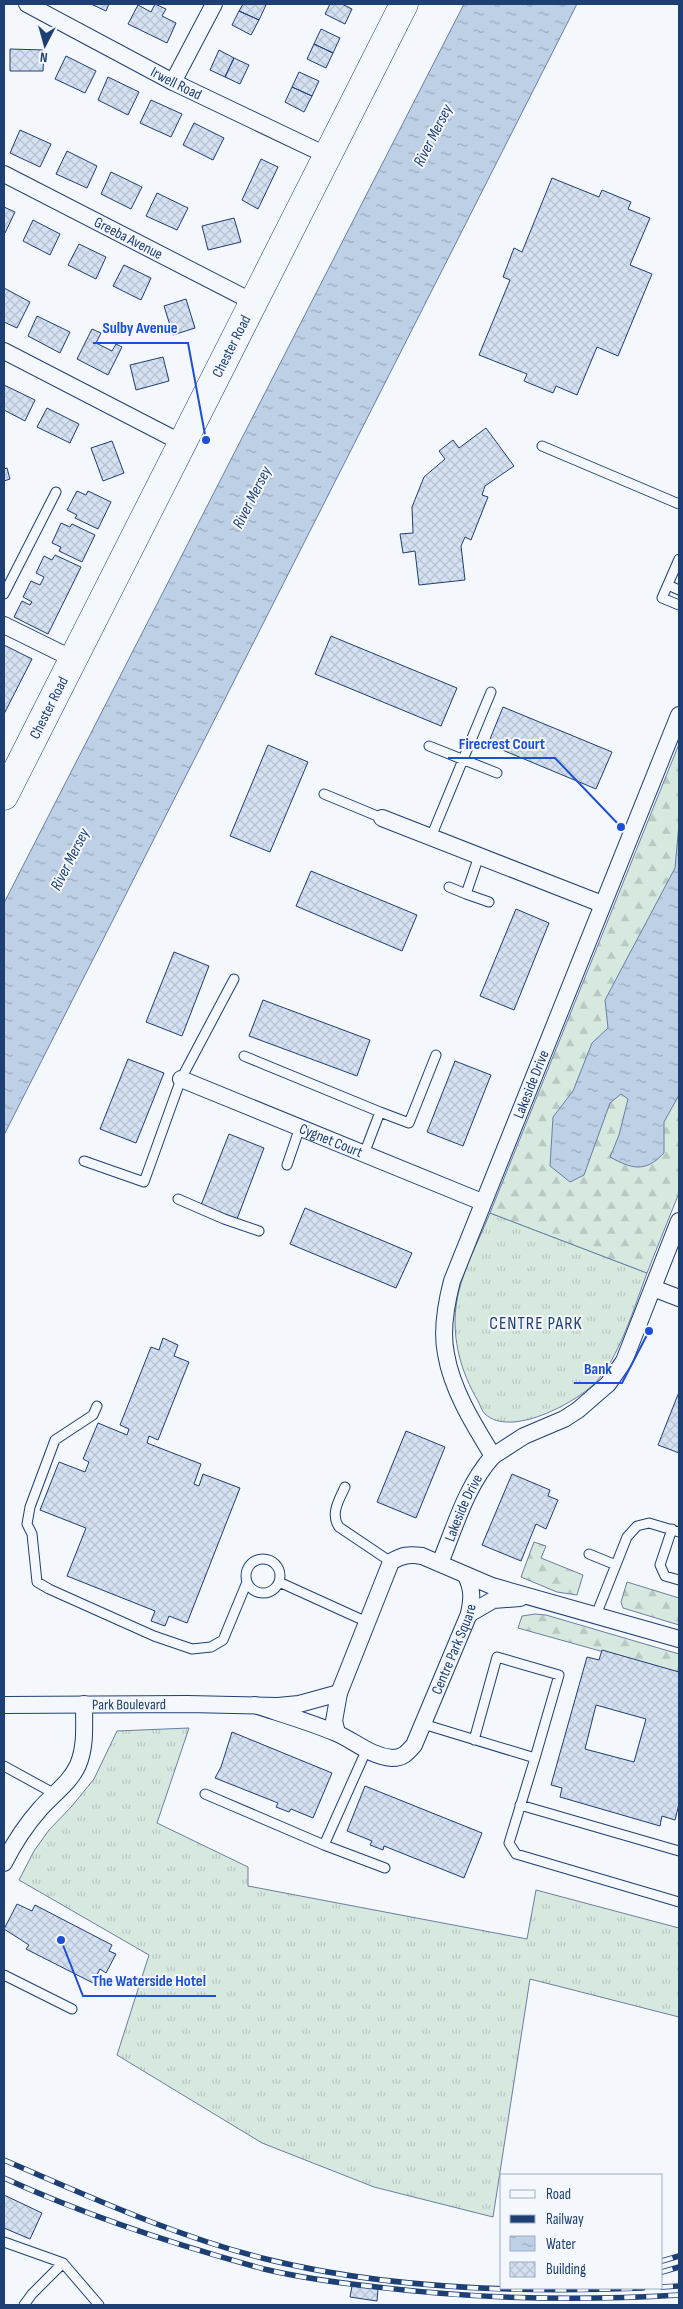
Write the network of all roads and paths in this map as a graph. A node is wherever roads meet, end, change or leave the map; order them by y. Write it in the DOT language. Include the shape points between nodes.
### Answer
graph roads {
  1 [pos="214,4"];
  2 [pos="404,4"];
  3 [pos="31,5"];
  4 [pos="174,82"];
  5 [pos="328,156"];
  6 [pos="4,174"];
  7 [pos="253,302"];
  8 [pos="4,351"];
  9 [pos="182,443"];
  10 [pos="542,446"];
  11 [pos="56,492"];
  12 [pos="679,504"];
  13 [pos="679,559"];
  14 [pos="668,585"];
  15 [pos="679,590"];
  16 [pos="4,594"];
  17 [pos="679,606"];
  18 [pos="4,625"];
  19 [pos="73,659"];
  20 [pos="491,692"];
  21 [pos="679,715"];
  22 [pos="429,746"];
  23 [pos="463,759"];
  24 [pos="497,773"];
  25 [pos="324,794"];
  26 [pos="4,796"];
  27 [pos="382,818"];
  28 [pos="431,837"];
  29 [pos="479,856"];
  30 [pos="449,887"];
  31 [pos="466,894"];
  32 [pos="489,902"];
  33 [pos="602,904"];
  34 [pos="234,979"];
  35 [pos="436,1055"];
  36 [pos="244,1056"];
  37 [pos="182,1079"];
  38 [pos="380,1112"];
  39 [pos="300,1127"];
  40 [pos="364,1154"];
  41 [pos="84,1161"];
  42 [pos="286,1165"];
  43 [pos="178,1199"];
  44 [pos="482,1202"];
  45 [pos="679,1221"];
  46 [pos="259,1231"];
  47 [pos="653,1288"];
  48 [pos="679,1298"];
  49 [pos="97,1406"];
  50 [pos="492,1456"];
  51 [pos="345,1487"];
  52 [pos="675,1530"];
  53 [pos="589,1554"];
  54 [pos="391,1562"];
  55 [pos="440,1563"];
  56 [pos="616,1564"];
  57 [pos="466,1576"];
  58 [pos="679,1580"];
  59 [pos="247,1582"];
  60 [pos="279,1582"];
  61 [pos="538,1598"];
  62 [pos="469,1614"];
  63 [pos="596,1615"];
  64 [pos="367,1622"];
  65 [pos="679,1639"];
  66 [pos="339,1693"];
  67 [pos="84,1704"];
  68 [pos="4,1705"];
  69 [pos="255,1705"];
  70 [pos="423,1724"];
  71 [pos="337,1733"];
  72 [pos="474,1740"];
  73 [pos="366,1751"];
  74 [pos="535,1758"];
  75 [pos="4,1766"];
  76 [pos="55,1794"];
  77 [pos="205,1794"];
  78 [pos="520,1805"];
  79 [pos="324,1845"];
  80 [pos="679,1851"];
  81 [pos="4,1863"];
  82 [pos="385,1868"];
  83 [pos="679,1902"];
  84 [pos="4,1975"];
  85 [pos="72,2009"];
  86 [pos="4,2242"];
  87 [pos="63,2263"];
  88 [pos="95,2303"];
  89 [pos="24,2305"];
  1 -- 4 [label="street"];
  2 -- 5 [label="highway, Chester Road"];
  3 -- 4 [label="street, Irwell Road"];
  4 -- 5 [label="street, Irwell Road"];
  5 -- 7 [label="highway, Chester Road"];
  6 -- 7 [label="street, Greeba Avenue"];
  7 -- 9 [label="highway, Chester Road"];
  8 -- 9 [label="street"];
  9 -- 19 [label="highway, Chester Road"];
  10 -- 12 [label="lane"];
  11 -- 16 [label="lane"];
  13 -- 14 [label="lane"];
  14 -- 15 [label="lane"];
  14 -- 17 [label="lane" via="662,598"];
  18 -- 19 [label="street"];
  19 -- 26 [label="highway, Chester Road"];
  20 -- 23 [label="lane"];
  21 -- 33 [label="street, Lakeside Drive"];
  22 -- 23 [label="lane"];
  23 -- 24 [label="lane"];
  23 -- 28 [label="lane"];
  25 -- 27 [label="lane"];
  27 -- 28 [label="street"];
  28 -- 29 [label="street"];
  29 -- 31 [label="lane"];
  29 -- 33 [label="street"];
  30 -- 31 [label="lane"];
  31 -- 32 [label="lane"];
  33 -- 44 [label="street, Lakeside Drive"];
  34 -- 37 [label="lane"];
  35 -- 38 [label="lane" via="409,1123"];
  36 -- 38 [label="lane"];
  37 -- 39 [label="street, Cygnet Court"];
  37 -- 41 [label="lane" via="144,1182"];
  38 -- 40 [label="lane"];
  39 -- 40 [label="street, Cygnet Court"];
  39 -- 42 [label="lane"];
  40 -- 44 [label="street, Cygnet Court"];
  43 -- 46 [label="lane"];
  44 -- 50 [label="street, Lakeside Drive" via="452,1281 446,1304 445,1336 446,1354 456,1387"];
  45 -- 47 [label="street, Lakeside Drive"];
  47 -- 48 [label="street"];
  47 -- 50 [label="street, Lakeside Drive" via="624,1361 608,1384 578,1410 524,1436"];
  49 -- 59 [label="lane" via="93,1415 55,1440 30,1507 27,1524 32,1534 37,1582 154,1636 192,1649 223,1640"];
  50 -- 55 [label="street, Lakeside Drive" via="472,1484"];
  51 -- 54 [label="lane" via="334,1521"];
  52 -- 56 [label="lane" via="649,1523 637,1526 627,1537"];
  52 -- 58 [label="lane" via="660,1564 665,1576"];
  53 -- 56 [label="lane"];
  54 -- 55 [label="street" via="411,1554"];
  54 -- 64 [label="street"];
  55 -- 57 [label="street"];
  56 -- 63 [label="lane"];
  57 -- 61 [label="street"];
  57 -- 62 [label="street, Centre Park Square" via="472,1588"];
  59 -- 60 [label="lane" via="254,1591 266,1593"];
  59 -- 60 [label="lane" via="249,1566 263,1559 277,1566"];
  60 -- 64 [label="lane"];
  61 -- 62 [label="street" via="494,1600"];
  61 -- 63 [label="street"];
  62 -- 70 [label="street, Centre Park Square"];
  63 -- 65 [label="street"];
  64 -- 66 [label="street"];
  66 -- 69 [label="street, Park Boulevard" via="299,1704"];
  66 -- 71 [label="street" via="334,1720"];
  67 -- 68 [label="street, Park Boulevard"];
  67 -- 69 [label="street, Park Boulevard"];
  67 -- 76 [label="street" via="81,1754 70,1780"];
  69 -- 71 [label="street, Park Boulevard"];
  70 -- 72 [label="lane"];
  70 -- 73 [label="street, Centre Park Square" via="414,1746 399,1758"];
  71 -- 73 [label="street, Centre Park Square"];
  72 -- 74 [label="lane"];
  72 -- 74 [label="lane" via="497,1657 559,1675"];
  73 -- 79 [label="lane"];
  74 -- 78 [label="lane"];
  75 -- 76 [label="lane"];
  76 -- 81 [label="street" via="15,1841"];
  77 -- 79 [label="lane"];
  78 -- 80 [label="lane"];
  78 -- 83 [label="lane" via="509,1842 516,1854"];
  79 -- 82 [label="lane"];
  84 -- 85 [label="lane"];
  86 -- 87 [label="lane"];
  87 -- 88 [label="lane"];
  87 -- 89 [label="lane"];
}
